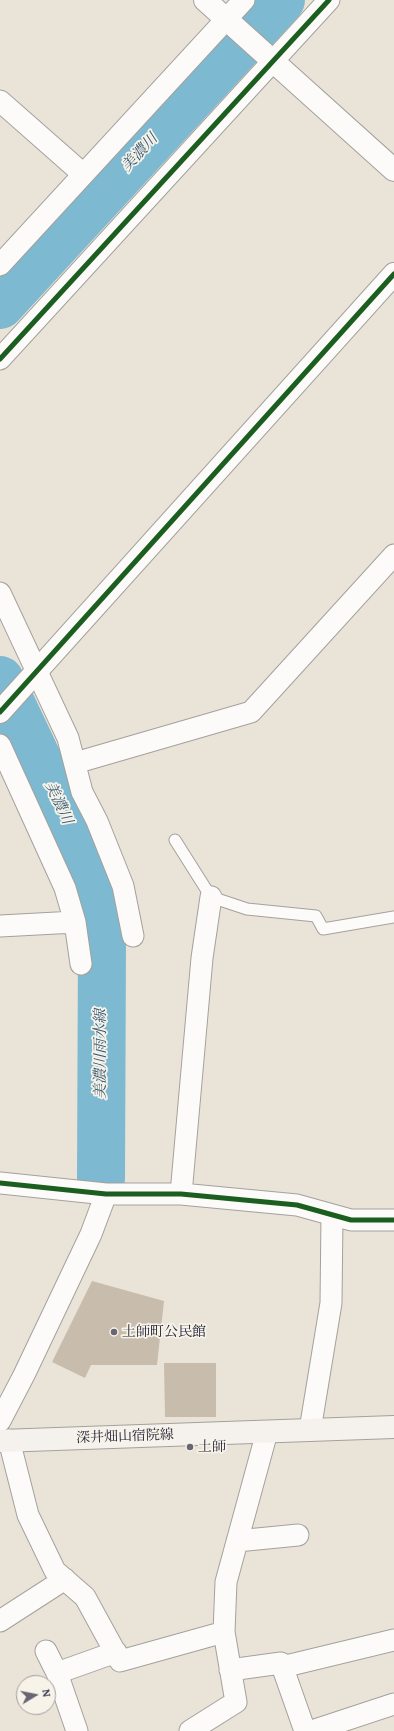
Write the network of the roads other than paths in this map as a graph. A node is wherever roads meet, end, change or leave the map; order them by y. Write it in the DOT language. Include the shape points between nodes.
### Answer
graph roads {
  1 [pos="205,0"];
  2 [pos="244,0"];
  3 [pos="329,0"];
  4 [pos="232,24"];
  5 [pos="273,61"];
  6 [pos="0,101"];
  7 [pos="394,170"];
  8 [pos="83,174"];
  9 [pos="0,265"];
  10 [pos="394,274"];
  11 [pos="0,359"];
  12 [pos="394,555"];
  13 [pos="0,593"];
  14 [pos="36,671"];
  15 [pos="0,711"];
  16 [pos="0,745"];
  17 [pos="75,763"];
  18 [pos="175,840"];
  19 [pos="211,897"];
  20 [pos="394,917"];
  21 [pos="75,922"];
  22 [pos="0,926"];
  23 [pos="133,936"];
  24 [pos="81,964"];
  25 [pos="0,1183"];
  26 [pos="106,1194"];
  27 [pos="181,1194"];
  28 [pos="332,1215"];
  29 [pos="394,1220"];
  30 [pos="394,1427"];
  31 [pos="310,1430"];
  32 [pos="267,1432"];
  33 [pos="3,1434"];
  34 [pos="298,1535"];
  35 [pos="237,1541"];
  36 [pos="65,1579"];
  37 [pos="0,1621"];
  38 [pos="224,1632"];
  39 [pos="394,1640"];
  40 [pos="46,1651"];
  41 [pos="116,1652"];
  42 [pos="282,1667"];
  43 [pos="230,1670"];
  44 [pos="57,1673"];
  45 [pos="394,1704"];
  46 [pos="77,1731"];
  47 [pos="190,1731"];
  48 [pos="305,1731"];
  49 [pos="312,1731"];
  1 -- 4 [label="street"];
  2 -- 4 [label="street"];
  3 -- 5 [label="street"];
  4 -- 5 [label="street"];
  4 -- 8 [label="street"];
  5 -- 7 [label="street"];
  5 -- 11 [label="street"];
  6 -- 8 [label="street"];
  8 -- 9 [label="street"];
  10 -- 14 [label="street"];
  12 -- 17 [label="street" via="251,712"];
  13 -- 14 [label="street"];
  14 -- 15 [label="street"];
  14 -- 17 [label="street" via="68,738"];
  16 -- 21 [label="street" via="56,866 69,898"];
  17 -- 23 [label="street" via="82,792 97,821 123,886"];
  18 -- 19 [label="lane"];
  19 -- 20 [label="lane" via="247,909 316,916 323,929"];
  19 -- 27 [label="street" via="202,958"];
  21 -- 22 [label="street"];
  21 -- 24 [label="street"];
  25 -- 26 [label="street"];
  26 -- 27 [label="street"];
  26 -- 33 [label="street" via="91,1234 24,1375"];
  27 -- 28 [label="street" via="296,1205"];
  28 -- 29 [label="street" via="351,1220"];
  28 -- 31 [label="street" via="331,1303"];
  30 -- 31 [label="main road, 深井畑山宿院線"];
  31 -- 32 [label="main road, 深井畑山宿院線"];
  32 -- 33 [label="main road, 深井畑山宿院線"];
  32 -- 35 [label="street"];
  33 -- 36 [label="street" via="28,1515 55,1571"];
  34 -- 35 [label="street"];
  35 -- 38 [label="street" via="226,1582"];
  36 -- 37 [label="street"];
  36 -- 41 [label="street" via="85,1597"];
  38 -- 41 [label="street" via="120,1661"];
  38 -- 43 [label="street"];
  39 -- 42 [label="street"];
  40 -- 44 [label="street"];
  41 -- 44 [label="street"];
  42 -- 43 [label="street" via="281,1663"];
  42 -- 48 [label="street"];
  43 -- 47 [label="street" via="236,1702"];
  44 -- 46 [label="street"];
  45 -- 49 [label="street"];
}
